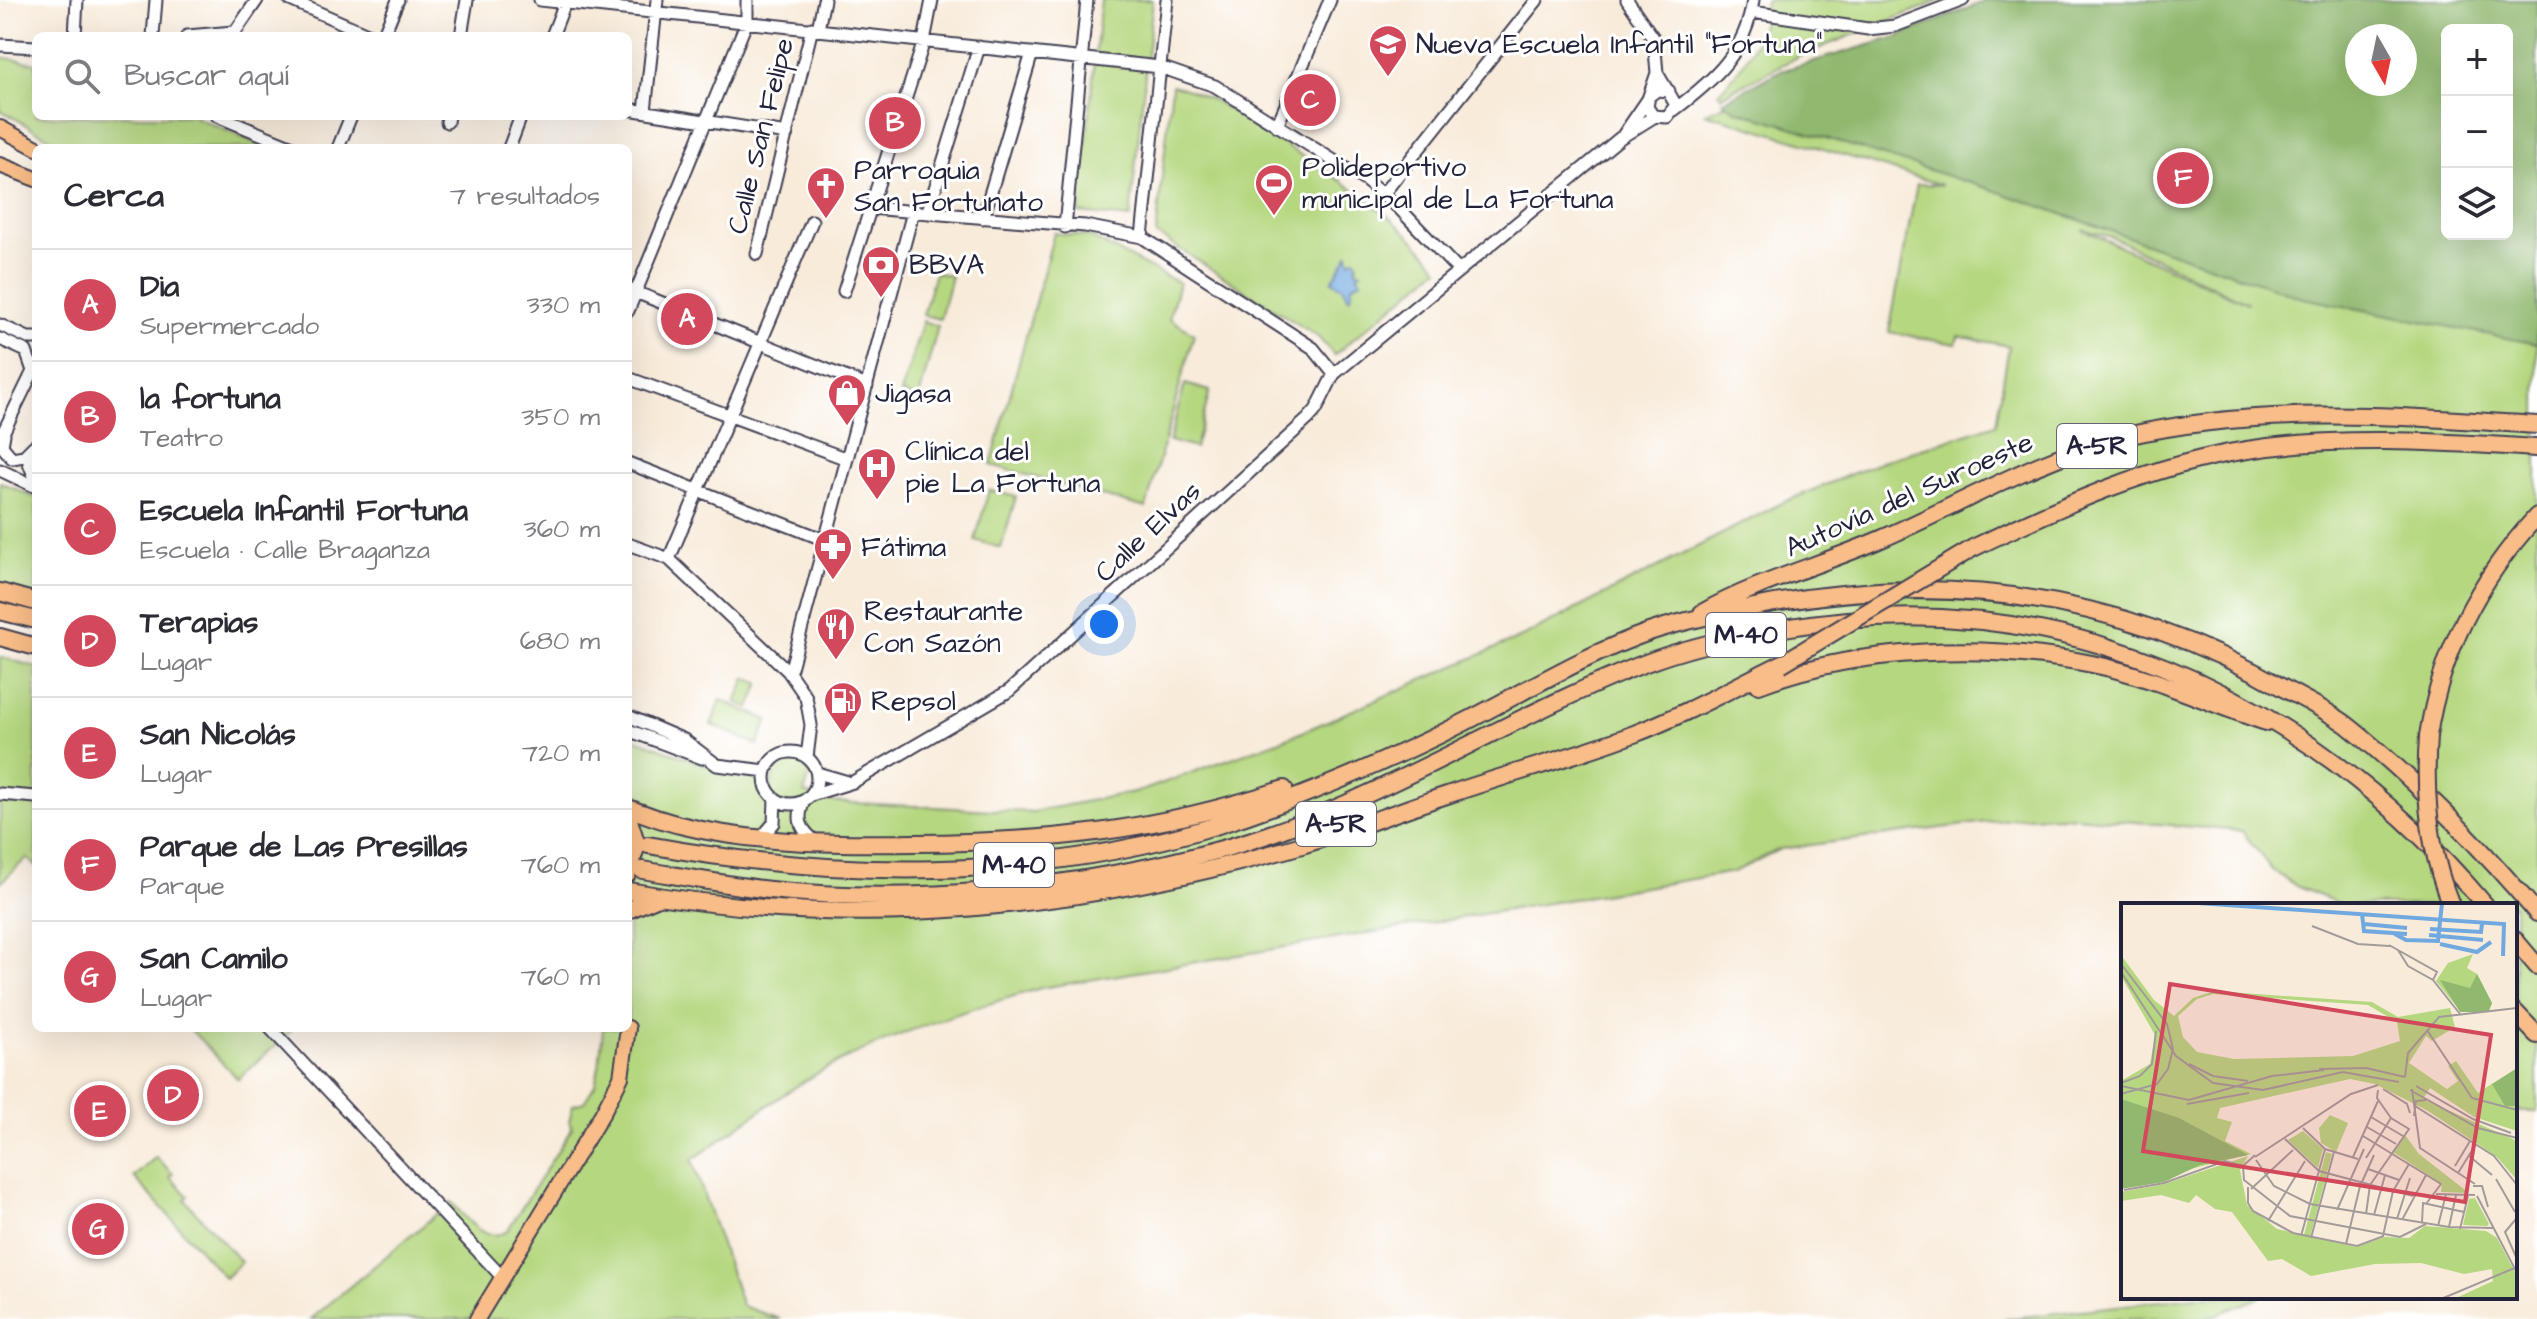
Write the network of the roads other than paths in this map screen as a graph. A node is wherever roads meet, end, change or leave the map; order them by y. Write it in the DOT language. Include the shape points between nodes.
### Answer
graph roads {
  1 [pos="77,0"];
  2 [pos="156,0"];
  3 [pos="257,0"];
  4 [pos="290,0"];
  5 [pos="398,0"];
  6 [pos="467,0"];
  7 [pos="540,0"];
  8 [pos="747,0"];
  9 [pos="824,0"];
  10 [pos="932,0"];
  11 [pos="1087,0"];
  12 [pos="1167,0"];
  13 [pos="1330,0"];
  14 [pos="1537,0"];
  15 [pos="1627,0"];
  16 [pos="1963,0"];
  17 [pos="566,1"];
  18 [pos="657,6"];
  19 [pos="1753,6"];
  20 [pos="747,21"];
  21 [pos="815,29"];
  22 [pos="75,32"];
  23 [pos="153,32"];
  24 [pos="235,32"];
  25 [pos="363,32"];
  26 [pos="385,32"];
  27 [pos="462,32"];
  28 [pos="554,32"];
  29 [pos="924,41"];
  30 [pos="0,45"];
  31 [pos="32,47"];
  32 [pos="979,47"];
  33 [pos="1032,53"];
  34 [pos="1080,58"];
  35 [pos="1160,67"];
  36 [pos="1657,73"];
  37 [pos="1669,91"];
  38 [pos="1648,99"];
  39 [pos="632,109"];
  40 [pos="1674,110"];
  41 [pos="645,111"];
  42 [pos="1655,116"];
  43 [pos="227,120"];
  44 [pos="349,120"];
  45 [pos="520,120"];
  46 [pos="706,121"];
  47 [pos="1277,126"];
  48 [pos="0,128"];
  49 [pos="787,134"];
  50 [pos="1620,138"];
  51 [pos="285,144"];
  52 [pos="340,144"];
  53 [pos="510,144"];
  54 [pos="32,145"];
  55 [pos="0,165"];
  56 [pos="32,177"];
  57 [pos="1383,194"];
  58 [pos="870,208"];
  59 [pos="928,211"];
  60 [pos="913,212"];
  61 [pos="983,218"];
  62 [pos="812,221"];
  63 [pos="1065,227"];
  64 [pos="1142,237"];
  65 [pos="757,254"];
  66 [pos="1459,271"];
  67 [pos="633,291"];
  68 [pos="844,291"];
  69 [pos="0,325"];
  70 [pos="32,338"];
  71 [pos="0,339"];
  72 [pos="760,343"];
  73 [pos="32,362"];
  74 [pos="32,374"];
  75 [pos="1334,374"];
  76 [pos="632,379"];
  77 [pos="867,386"];
  78 [pos="730,416"];
  79 [pos="2537,425"];
  80 [pos="2,436"];
  81 [pos="32,447"];
  82 [pos="2537,448"];
  83 [pos="847,459"];
  84 [pos="632,465"];
  85 [pos="0,470"];
  86 [pos="32,485"];
  87 [pos="697,489"];
  88 [pos="2537,516"];
  89 [pos="825,540"];
  90 [pos="632,545"];
  91 [pos="669,559"];
  92 [pos="0,592"];
  93 [pos="32,601"];
  94 [pos="0,611"];
  95 [pos="32,619"];
  96 [pos="1690,620"];
  97 [pos="0,637"];
  98 [pos="32,646"];
  99 [pos="788,671"];
  100 [pos="1680,716"];
  101 [pos="632,718"];
  102 [pos="2292,731"];
  103 [pos="632,732"];
  104 [pos="807,757"];
  105 [pos="717,765"];
  106 [pos="1367,769"];
  107 [pos="766,771"];
  108 [pos="817,773"];
  109 [pos="853,782"];
  110 [pos="1451,793"];
  111 [pos="0,794"];
  112 [pos="32,797"];
  113 [pos="807,798"];
  114 [pos="775,799"];
  115 [pos="632,812"];
  116 [pos="632,825"];
  117 [pos="762,837"];
  118 [pos="815,842"];
  119 [pos="648,845"];
  120 [pos="1221,850"];
  121 [pos="635,873"];
  122 [pos="632,892"];
  123 [pos="662,897"];
  124 [pos="2450,903"];
  125 [pos="2483,903"];
  126 [pos="632,907"];
  127 [pos="2537,913"];
  128 [pos="2517,942"];
  129 [pos="2537,966"];
  130 [pos="2517,1014"];
  131 [pos="274,1032"];
  132 [pos="627,1032"];
  133 [pos="2537,1035"];
  134 [pos="503,1278"];
  135 [pos="477,1319"];
  1 -- 22 [label="street"];
  2 -- 23 [label="street"];
  3 -- 24 [label="street"];
  4 -- 25 [label="street"];
  5 -- 26 [label="street"];
  6 -- 27 [label="street"];
  7 -- 17 [label="street"];
  8 -- 20 [label="street"];
  9 -- 21 [label="street, Calle San Felipe"];
  10 -- 29 [label="street"];
  11 -- 34 [label="street"];
  12 -- 35 [label="street"];
  13 -- 47 [label="street"];
  14 -- 57 [label="street"];
  15 -- 36 [label="street" via="1654,39"];
  16 -- 19 [label="street" via="1895,26 1868,29"];
  17 -- 18 [label="street"];
  17 -- 28 [label="street"];
  18 -- 20 [label="street"];
  18 -- 41 [label="street"];
  19 -- 40 [label="street" via="1727,66"];
  20 -- 21 [label="street"];
  20 -- 46 [label="street"];
  21 -- 29 [label="street"];
  21 -- 49 [label="street, Calle San Felipe"];
  29 -- 32 [label="street"];
  29 -- 58 [label="street"];
  30 -- 31 [label="street"];
  32 -- 33 [label="street"];
  32 -- 59 [label="street"];
  33 -- 34 [label="street"];
  33 -- 61 [label="street"];
  34 -- 35 [label="street"];
  34 -- 63 [label="street"];
  35 -- 47 [label="street" via="1215,86"];
  35 -- 64 [label="street"];
  36 -- 37 [label="street"];
  36 -- 38 [label="street"];
  37 -- 38 [label="street" via="1657,90"];
  37 -- 40 [label="street"];
  38 -- 42 [label="street"];
  38 -- 50 [label="street"];
  39 -- 41 [label="street"];
  40 -- 42 [label="street" via="1665,118"];
  41 -- 46 [label="street"];
  42 -- 50 [label="street"];
  43 -- 51 [label="street"];
  44 -- 52 [label="street"];
  45 -- 53 [label="street"];
  46 -- 49 [label="street"];
  46 -- 67 [label="street"];
  47 -- 57 [label="street"];
  48 -- 54 [label="main road"];
  49 -- 65 [label="street, Calle San Felipe"];
  50 -- 66 [label="street"];
  55 -- 56 [label="main road"];
  57 -- 66 [label="street"];
  58 -- 60 [label="street"];
  58 -- 68 [label="street"];
  59 -- 60 [label="street"];
  59 -- 61 [label="street"];
  60 -- 77 [label="street"];
  61 -- 63 [label="street"];
  62 -- 72 [label="street"];
  63 -- 64 [label="street"];
  64 -- 75 [label="street" via="1313,348"];
  66 -- 75 [label="street"];
  67 -- 72 [label="street"];
  69 -- 70 [label="street"];
  71 -- 73 [label="street" via="26,351"];
  72 -- 77 [label="street"];
  72 -- 78 [label="street"];
  74 -- 80 [label="street"];
  75 -- 109 [label="street, Calle Elvas" via="1308,419 1009,691"];
  76 -- 78 [label="street"];
  77 -- 83 [label="street"];
  78 -- 83 [label="street"];
  78 -- 87 [label="street"];
  79 -- 96 [label="highway, Autovía del Suroeste / A-5R" via="2287,415 2124,436 2037,466 1820,565 1733,595"];
  80 -- 81 [label="street" via="2,446 12,458"];
  82 -- 100 [label="highway, A-5R, bridge" via="2363,441 2243,451 2132,479 1973,548 1781,664"];
  83 -- 89 [label="street"];
  84 -- 87 [label="street"];
  85 -- 86 [label="street"];
  87 -- 89 [label="street"];
  87 -- 91 [label="street"];
  88 -- 124 [label="highway, bridge" via="2498,561 2444,664 2428,736 2427,796 2437,864"];
  89 -- 99 [label="street"];
  90 -- 91 [label="street"];
  91 -- 99 [label="street"];
  92 -- 93 [label="highway"];
  94 -- 95 [label="highway"];
  96 -- 106 [label="highway, M-40" via="1548,677"];
  96 -- 127 [label="highway, M-40" via="1818,595 1920,587 2004,594 2085,609 2182,638 2246,666 2343,722 2492,860"];
  97 -- 98 [label="highway"];
  99 -- 104 [label="street" via="806,697 811,725"];
  100 -- 102 [label="highway" via="1798,672 1913,654 2008,653 2092,664"];
  100 -- 110 [label="highway, A-5R" via="1562,760"];
  101 -- 105 [label="street" via="684,740"];
  102 -- 120 [label="highway, M-40" via="2189,675 2105,644 2014,624 1927,616 1817,622 1651,661 1602,680 1376,793"];
  102 -- 125 [label="highway, M-40" via="2406,822"];
  103 -- 105 [label="street"];
  104 -- 107 [label="street" via="783,753"];
  104 -- 108 [label="street"];
  105 -- 107 [label="street"];
  106 -- 118 [label="highway" via="1333,773 1128,830 1070,838"];
  106 -- 119 [label="highway, M-40" via="1217,825 1014,865 859,869 776,864"];
  107 -- 114 [label="street" via="766,786"];
  108 -- 109 [label="street"];
  108 -- 113 [label="street"];
  109 -- 113 [label="street, Calle Elvas"];
  110 -- 120 [label="highway, A-5R" via="1274,843"];
  110 -- 123 [label="highway" via="1291,848 1108,892 926,913 838,914"];
  111 -- 112 [label="street"];
  113 -- 114 [label="street" via="789,804"];
  113 -- 118 [label="street" via="800,826"];
  114 -- 117 [label="street" via="774,823"];
  115 -- 117 [label="highway" via="682,826"];
  116 -- 121 [label="main road" via="638,845"];
  117 -- 118 [label="highway"];
  120 -- 121 [label="highway, M-40" via="1040,885 893,895 772,890"];
  122 -- 123 [label="highway"];
  123 -- 126 [label="highway"];
  128 -- 129 [label="highway"];
  130 -- 133 [label="highway"];
  131 -- 134 [label="street"];
  132 -- 134 [label="main road" via="621,1077"];
  134 -- 135 [label="main road"];
}
